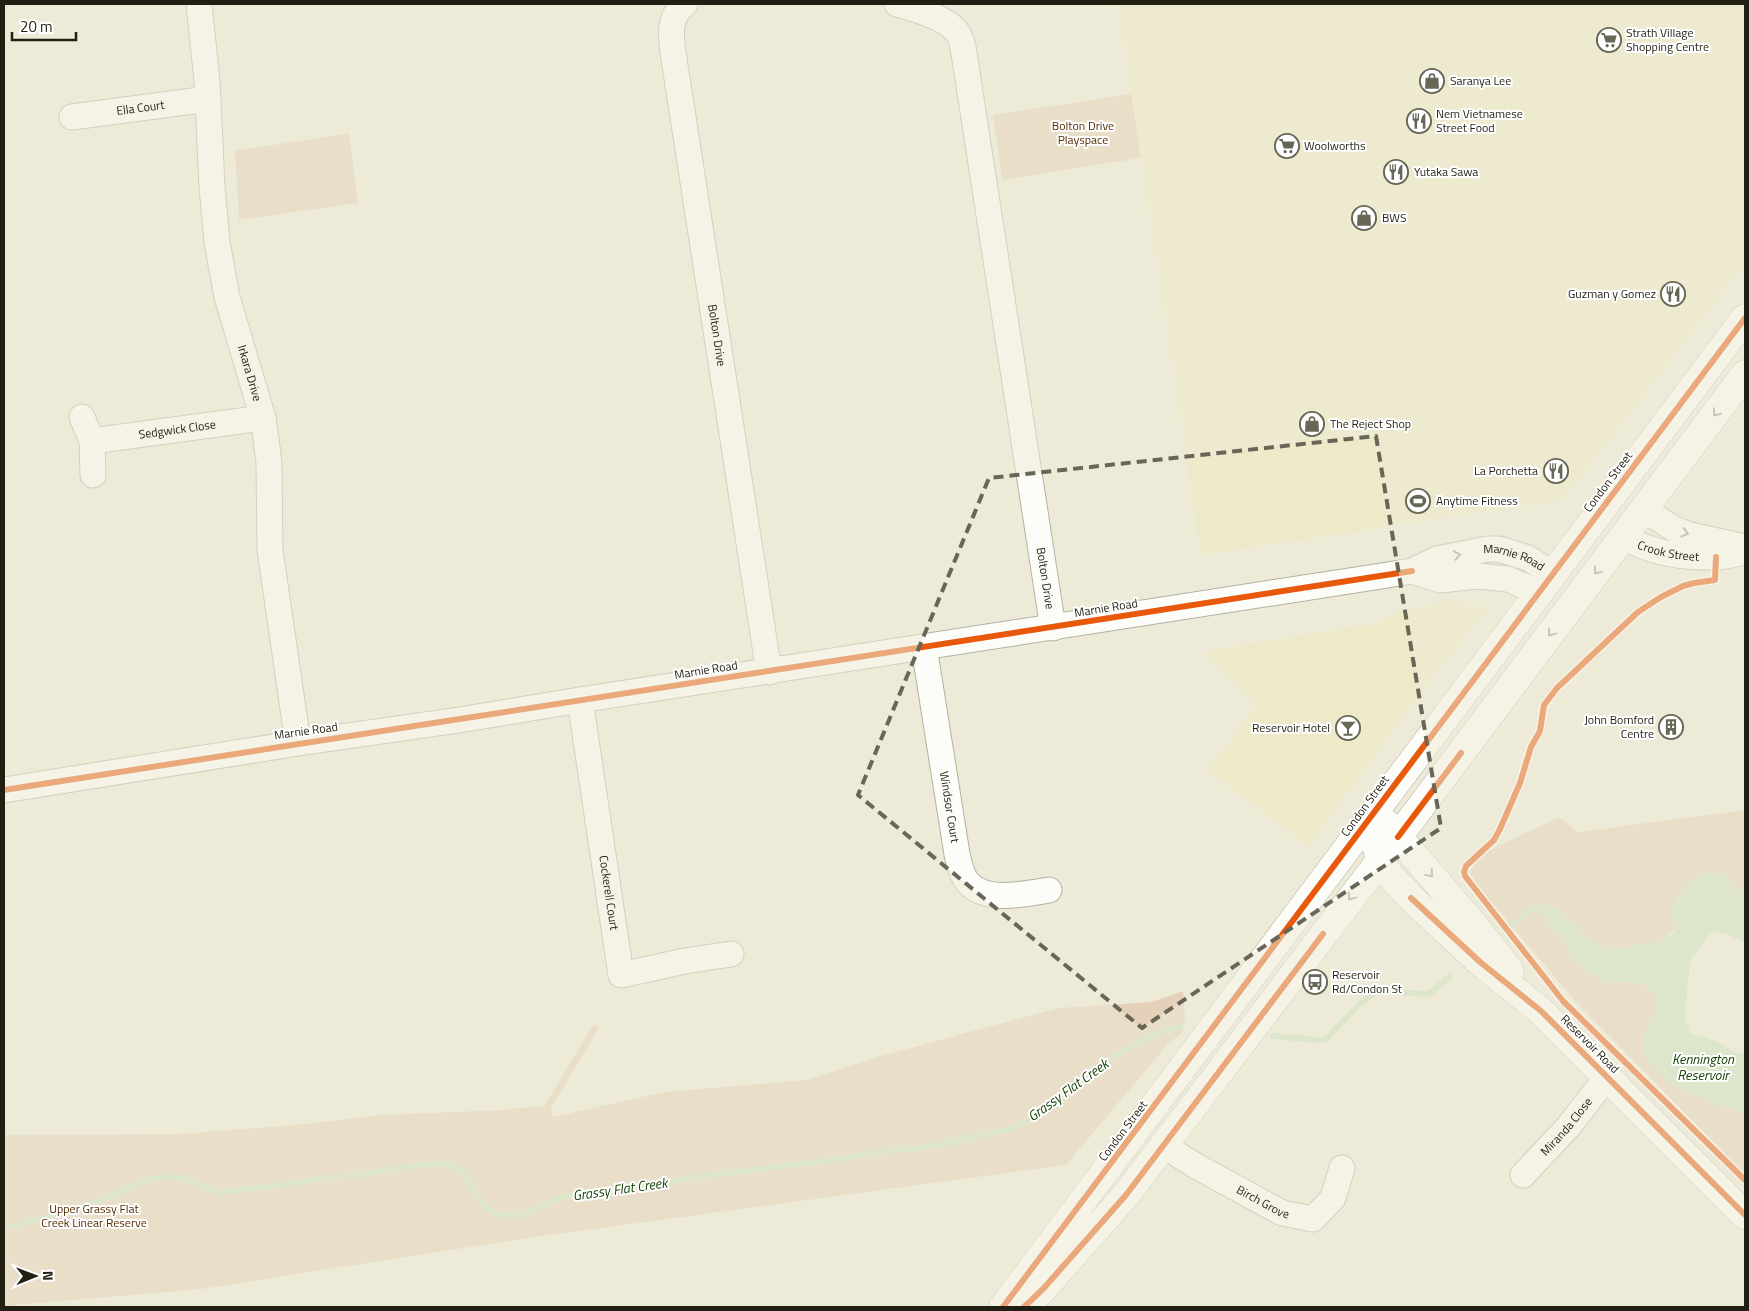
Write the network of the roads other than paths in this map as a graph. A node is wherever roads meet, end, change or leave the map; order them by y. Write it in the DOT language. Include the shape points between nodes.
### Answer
graph roads {
  1 [pos="199,4"];
  2 [pos="685,4"];
  3 [pos="897,4"];
  4 [pos="208,99"];
  5 [pos="72,117"];
  6 [pos="1745,318"];
  7 [pos="1745,374"];
  8 [pos="82,417"];
  9 [pos="263,418"];
  10 [pos="92,441"];
  11 [pos="93,475"];
  12 [pos="1643,509"];
  13 [pos="1622,537"];
  14 [pos="1745,547"];
  15 [pos="1745,552"];
  16 [pos="1547,584"];
  17 [pos="1579,595"];
  18 [pos="1053,628"];
  19 [pos="924,647"];
  20 [pos="769,672"];
  21 [pos="580,700"];
  22 [pos="298,743"];
  23 [pos="4,790"];
  24 [pos="1376,812"];
  25 [pos="1398,837"];
  26 [pos="1380,860"];
  27 [pos="1049,890"];
  28 [pos="731,954"];
  29 [pos="1541,1011"];
  30 [pos="1607,1077"];
  31 [pos="1164,1146"];
  32 [pos="1342,1168"];
  33 [pos="1523,1175"];
  34 [pos="1745,1215"];
  35 [pos="1003,1307"];
  36 [pos="1024,1307"];
  1 -- 4 [label="street, Irkara Drive"];
  2 -- 20 [label="street, Bolton Drive" via="672,23 673,52"];
  3 -- 18 [label="street, Bolton Drive" via="942,20 959,34 963,47"];
  4 -- 5 [label="street, Ella Court"];
  4 -- 9 [label="street, Irkara Drive" via="212,187 222,270"];
  6 -- 16 [label="main road, Condon Street"];
  7 -- 12 [label="main road, one-way"];
  8 -- 10 [label="street"];
  9 -- 10 [label="street, Sedgwick Close"];
  9 -- 22 [label="street, Irkara Drive" via="269,463 270,550"];
  10 -- 11 [label="street"];
  12 -- 13 [label="main road"];
  12 -- 14 [label="street, Crook Street, one-way" via="1690,535"];
  13 -- 15 [label="street, Crook Street" via="1674,554 1716,558"];
  13 -- 17 [label="main road, one-way"];
  16 -- 17 [label="main road, Marnie Road"];
  16 -- 18 [label="street, Marnie Road" via="1528,558 1488,549 1437,559 1412,572"];
  16 -- 24 [label="main road, Condon Street"];
  17 -- 25 [label="main road, one-way"];
  18 -- 19 [label="street, Marnie Road"];
  19 -- 20 [label="street, Marnie Road"];
  19 -- 27 [label="street, Windsor Court" via="961,870 976,889 1000,896"];
  20 -- 21 [label="street, Marnie Road"];
  21 -- 22 [label="street, Marnie Road"];
  21 -- 28 [label="street, Cockerell Court" via="620,975"];
  22 -- 23 [label="street, Marnie Road"];
  24 -- 25 [label="main road, Reservoir Road"];
  24 -- 26 [label="main road, Reservoir Road" via="1375,839"];
  24 -- 35 [label="main road, Condon Street"];
  25 -- 26 [label="main road"];
  25 -- 29 [label="main road, Reservoir Road, one-way" via="1473,924"];
  26 -- 29 [label="main road, Reservoir Road" via="1393,880 1411,898 1480,962"];
  26 -- 31 [label="main road, one-way"];
  29 -- 30 [label="main road, Reservoir Road"];
  30 -- 33 [label="street, Miranda Close" via="1568,1128"];
  30 -- 34 [label="main road, Reservoir Road"];
  31 -- 32 [label="street, Birch Grove" via="1282,1213 1313,1219 1333,1198"];
  31 -- 36 [label="main road" via="1126,1195"];
}
